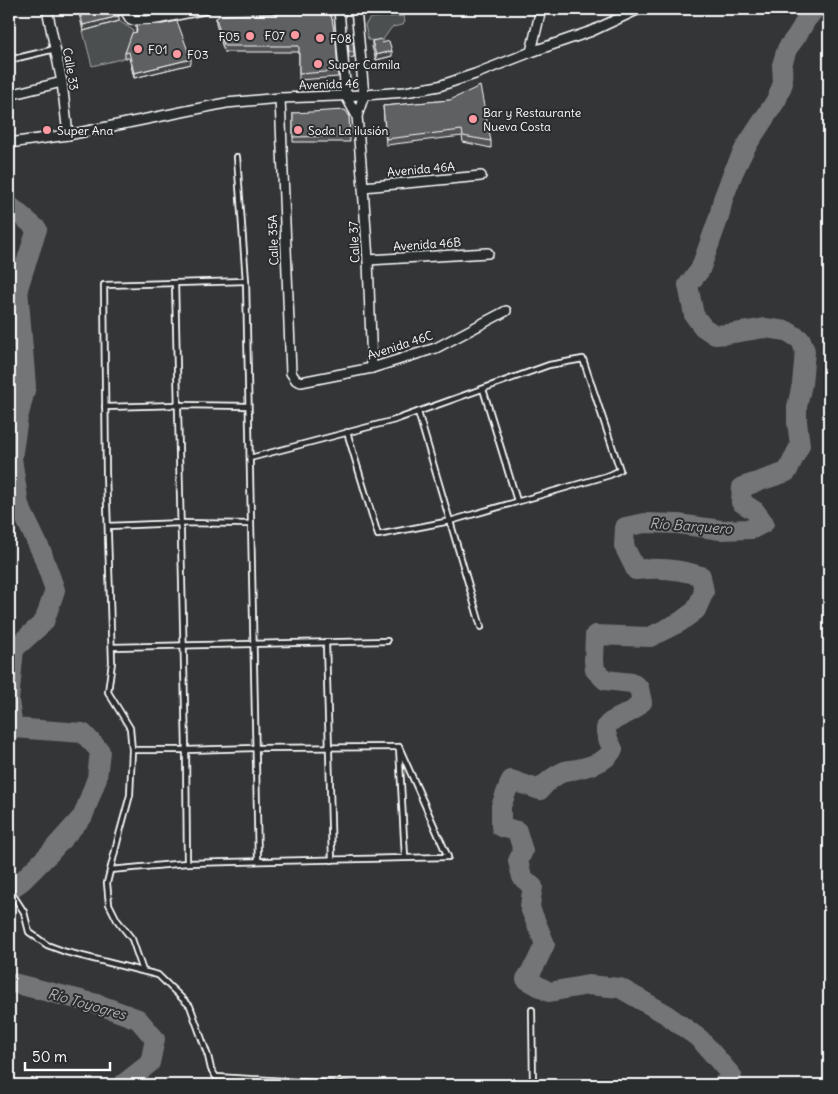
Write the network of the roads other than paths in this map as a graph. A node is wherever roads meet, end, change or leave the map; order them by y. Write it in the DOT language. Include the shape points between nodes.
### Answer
graph roads {
  1 [pos="47,9"];
  2 [pos="124,9"];
  3 [pos="206,9"];
  4 [pos="338,9"];
  5 [pos="356,9"];
  6 [pos="541,9"];
  7 [pos="639,9"];
  8 [pos="55,49"];
  9 [pos="531,52"];
  10 [pos="9,60"];
  11 [pos="62,82"];
  12 [pos="9,95"];
  13 [pos="364,95"];
  14 [pos="346,96"];
  15 [pos="280,98"];
  16 [pos="357,116"];
  17 [pos="68,135"];
  18 [pos="9,143"];
  19 [pos="237,157"];
  20 [pos="481,176"];
  21 [pos="364,187"];
  22 [pos="488,252"];
  23 [pos="368,260"];
  24 [pos="246,281"];
  25 [pos="175,283"];
  26 [pos="506,311"];
  27 [pos="372,368"];
  28 [pos="296,380"];
  29 [pos="483,389"];
  30 [pos="178,405"];
  31 [pos="248,406"];
  32 [pos="105,407"];
  33 [pos="418,412"];
  34 [pos="347,432"];
  35 [pos="250,458"];
  36 [pos="517,502"];
  37 [pos="450,521"];
  38 [pos="181,523"];
  39 [pos="250,524"];
  40 [pos="108,526"];
  41 [pos="481,627"];
  42 [pos="387,641"];
  43 [pos="326,642"];
  44 [pos="253,644"];
  45 [pos="184,646"];
  46 [pos="112,647"];
  47 [pos="328,747"];
  48 [pos="400,747"];
  49 [pos="255,748"];
  50 [pos="132,750"];
  51 [pos="186,750"];
  52 [pos="405,857"];
  53 [pos="332,860"];
  54 [pos="258,861"];
  55 [pos="187,863"];
  56 [pos="110,870"];
  57 [pos="9,889"];
  58 [pos="143,971"];
  59 [pos="532,1010"];
  60 [pos="259,1082"];
  61 [pos="332,1085"];
  62 [pos="353,1085"];
  63 [pos="533,1085"];
  1 -- 8 [label="street, Calle 33"];
  2 -- 3 [label="street" via="131,20 146,21"];
  4 -- 14 [label="street, Calle 37"];
  5 -- 13 [label="street, Calle 37"];
  6 -- 9 [label="street"];
  7 -- 9 [label="street, Avenida 46" via="592,31"];
  8 -- 10 [label="lane"];
  8 -- 11 [label="street, Calle 33"];
  9 -- 13 [label="street, Avenida 46" via="439,86"];
  11 -- 12 [label="street"];
  11 -- 17 [label="street, Calle 33"];
  13 -- 14 [label="street, Avenida 46"];
  13 -- 16 [label="street, Calle 37"];
  14 -- 15 [label="street, Avenida 46"];
  14 -- 16 [label="street, Calle 37"];
  15 -- 17 [label="street, Avenida 46" via="226,102"];
  15 -- 28 [label="street, Calle 35A" via="291,373"];
  16 -- 21 [label="street, Calle 37"];
  17 -- 18 [label="street, Avenida 46"];
  19 -- 24 [label="lane"];
  20 -- 21 [label="street, Avenida 46A"];
  21 -- 23 [label="street, Calle 37"];
  22 -- 23 [label="street, Avenida 46B"];
  23 -- 27 [label="street, Calle 37"];
  24 -- 25 [label="lane"];
  24 -- 31 [label="lane"];
  25 -- 30 [label="lane"];
  25 -- 32 [label="lane" via="104,286"];
  26 -- 27 [label="street, Avenida 46C" via="436,348"];
  27 -- 28 [label="street, Avenida 46C" via="301,382"];
  29 -- 33 [label="lane"];
  29 -- 36 [label="lane"];
  29 -- 36 [label="lane" via="549,365 584,360 620,470"];
  30 -- 31 [label="lane"];
  30 -- 32 [label="lane"];
  30 -- 38 [label="lane"];
  31 -- 35 [label="lane"];
  32 -- 40 [label="lane"];
  33 -- 34 [label="lane"];
  33 -- 37 [label="lane"];
  34 -- 35 [label="lane"];
  34 -- 37 [label="lane" via="378,535"];
  35 -- 39 [label="lane"];
  36 -- 37 [label="lane"];
  37 -- 41 [label="lane"];
  38 -- 39 [label="lane"];
  38 -- 40 [label="lane"];
  38 -- 45 [label="lane"];
  39 -- 44 [label="lane"];
  40 -- 46 [label="lane"];
  42 -- 43 [label="lane"];
  43 -- 44 [label="lane"];
  43 -- 47 [label="lane"];
  44 -- 45 [label="lane"];
  44 -- 49 [label="lane"];
  45 -- 46 [label="lane"];
  45 -- 51 [label="lane"];
  46 -- 50 [label="lane" via="108,692 130,728"];
  47 -- 48 [label="lane"];
  47 -- 49 [label="lane"];
  47 -- 53 [label="lane"];
  48 -- 52 [label="lane"];
  48 -- 52 [label="lane" via="448,857"];
  49 -- 51 [label="lane"];
  49 -- 54 [label="lane"];
  50 -- 51 [label="lane"];
  50 -- 56 [label="lane" via="130,795"];
  51 -- 55 [label="lane"];
  52 -- 53 [label="lane"];
  53 -- 54 [label="lane"];
  54 -- 55 [label="lane"];
  55 -- 56 [label="lane"];
  56 -- 58 [label="lane" via="107,883 109,904 132,939"];
  57 -- 58 [label="lane" via="24,912 29,932 47,945"];
  58 -- 60 [label="lane" via="158,975 190,1006 216,1077"];
  59 -- 63 [label="lane"];
  60 -- 61 [label="lane"];
  61 -- 62 [label="lane"];
}
